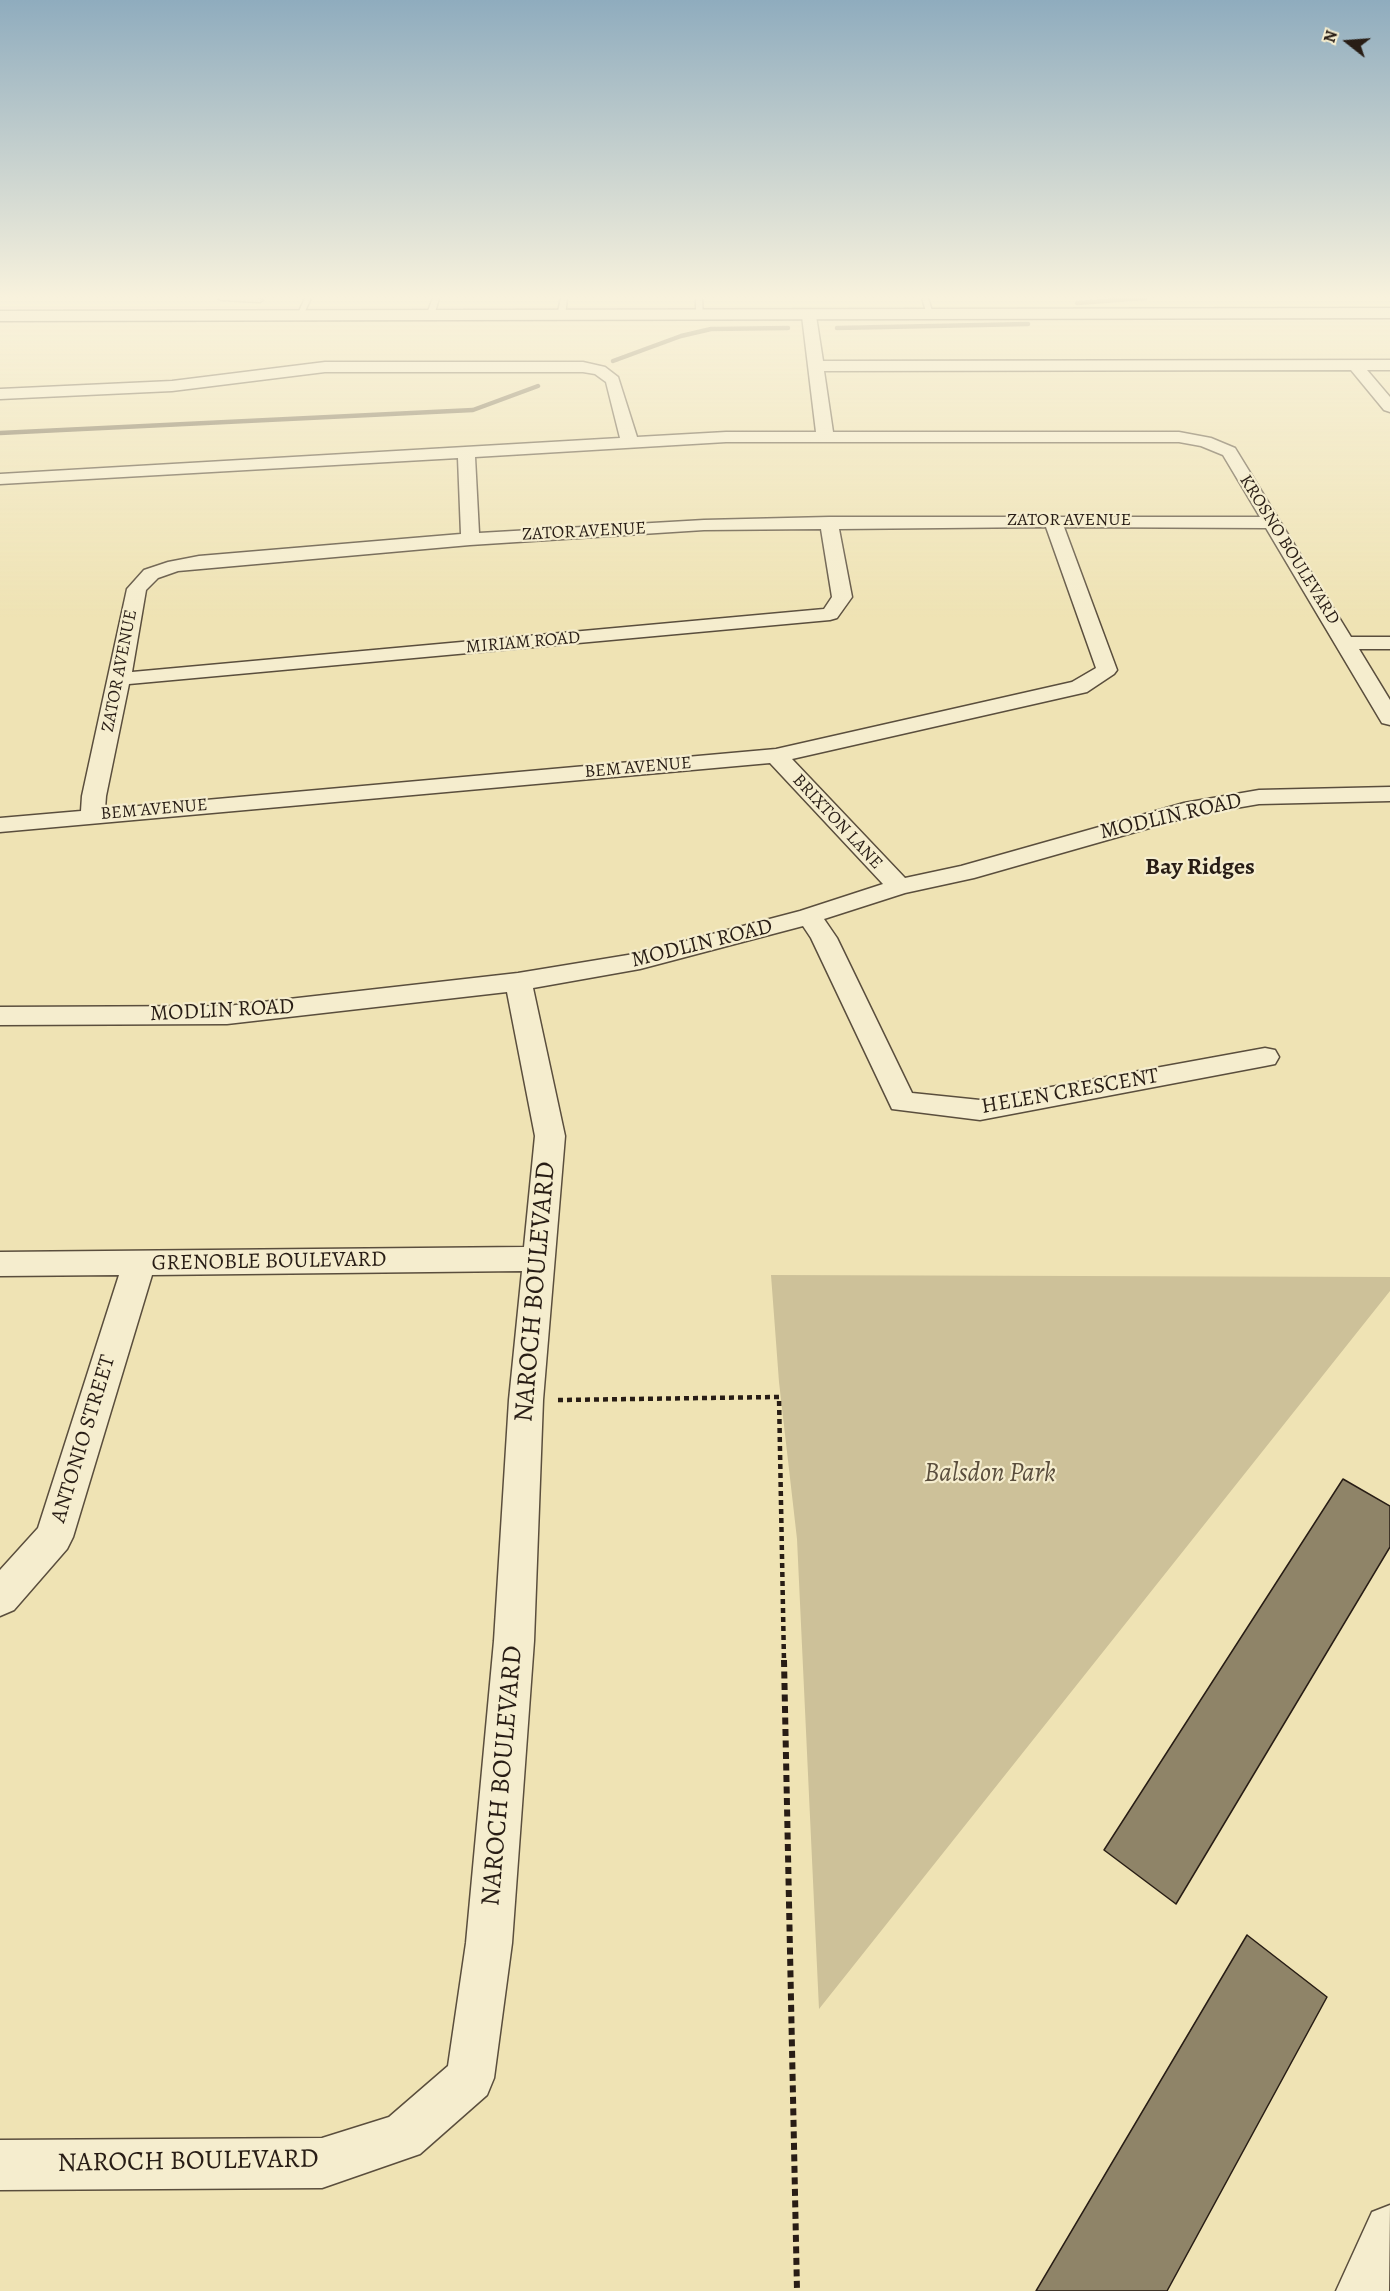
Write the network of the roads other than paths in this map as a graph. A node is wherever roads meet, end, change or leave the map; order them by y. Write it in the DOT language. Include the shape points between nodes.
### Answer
graph roads {
  1 [pos="620,405"];
  2 [pos="821,405"];
  3 [pos="825,436"];
  4 [pos="630,442"];
  5 [pos="466,453"];
  6 [pos="0,479"];
  7 [pos="1053,521"];
  8 [pos="829,522"];
  9 [pos="1270,523"];
  10 [pos="470,539"];
  11 [pos="1346,643"];
  12 [pos="1390,643"];
  13 [pos="120,679"];
  14 [pos="1390,718"];
  15 [pos="776,756"];
  16 [pos="1390,794"];
  17 [pos="93,815"];
  18 [pos="0,825"];
  19 [pos="899,887"];
  20 [pos="809,916"];
  21 [pos="518,982"];
  22 [pos="0,1016"];
  23 [pos="1265,1057"];
  24 [pos="539,1259"];
  25 [pos="138,1263"];
  26 [pos="0,1264"];
  27 [pos="0,1598"];
  28 [pos="0,2165"];
  29 [pos="1390,2230"];
  30 [pos="1362,2291"];
  1 -- 4 [label="street"];
  2 -- 3 [label="street"];
  3 -- 4 [label="street, KROSNO BOULEVARD"];
  3 -- 9 [label="street, KROSNO BOULEVARD" via="1179,437 1205,442 1228,452"];
  4 -- 5 [label="street, KROSNO BOULEVARD"];
  5 -- 6 [label="street, KROSNO BOULEVARD"];
  5 -- 10 [label="street"];
  7 -- 8 [label="street, ZATOR AVENUE"];
  7 -- 9 [label="street, ZATOR AVENUE"];
  7 -- 15 [label="street, BEM AVENUE" via="1107,670 1079,687"];
  8 -- 10 [label="street, ZATOR AVENUE"];
  8 -- 13 [label="street, MIRIAM ROAD" via="842,597 830,614"];
  9 -- 11 [label="street, KROSNO BOULEVARD"];
  10 -- 13 [label="street, ZATOR AVENUE" via="199,562 151,574 137,589"];
  11 -- 12 [label="street"];
  11 -- 14 [label="street, KROSNO BOULEVARD"];
  13 -- 17 [label="street, ZATOR AVENUE"];
  15 -- 17 [label="street, BEM AVENUE"];
  15 -- 19 [label="street, BRIXTON LANE"];
  16 -- 19 [label="street, MODLIN ROAD" via="1259,797 1192,808 965,873"];
  17 -- 18 [label="street, BEM AVENUE"];
  19 -- 20 [label="street, MODLIN ROAD"];
  20 -- 21 [label="street, MODLIN ROAD" via="640,961"];
  20 -- 23 [label="street, HELEN CRESCENT" via="824,938 903,1102 980,1110"];
  21 -- 22 [label="street, MODLIN ROAD" via="227,1015"];
  21 -- 24 [label="street, NAROCH BOULEVARD" via="550,1136"];
  24 -- 25 [label="street, GRENOBLE BOULEVARD"];
  24 -- 28 [label="street, NAROCH BOULEVARD" via="489,1943 470,2078 403,2137 321,2163"];
  25 -- 26 [label="street, GRENOBLE BOULEVARD"];
  25 -- 27 [label="street, ANTONIO STREET" via="54,1537"];
  29 -- 30 [label="street"];
}
